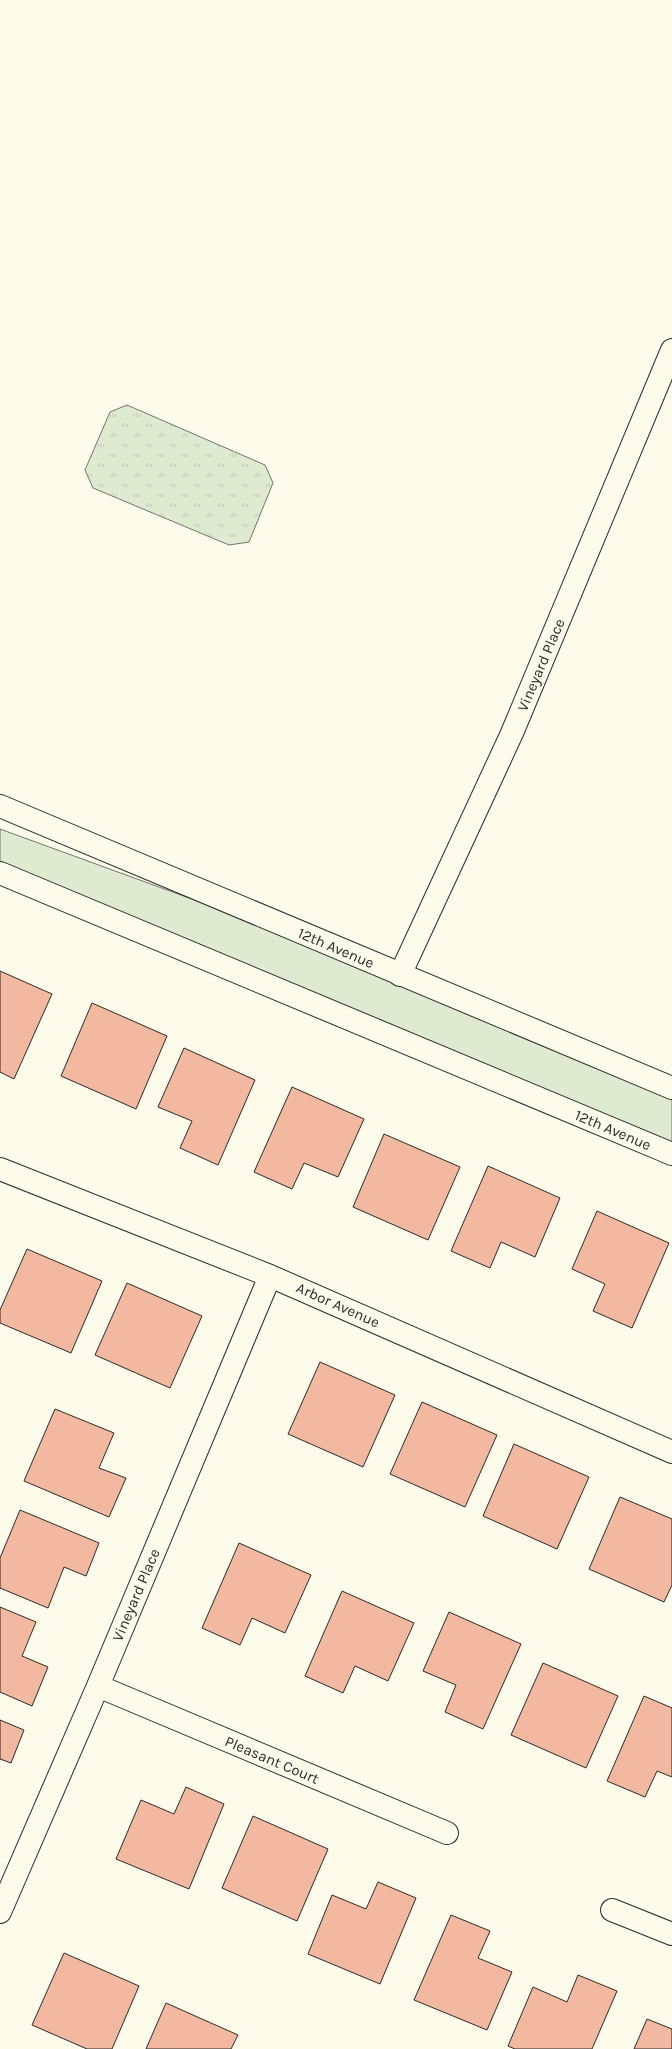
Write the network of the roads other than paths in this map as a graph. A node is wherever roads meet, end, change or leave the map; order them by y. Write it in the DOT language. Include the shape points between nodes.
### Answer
graph roads {
  1 [pos="672,350"];
  2 [pos="0,806"];
  3 [pos="0,874"];
  4 [pos="400,975"];
  5 [pos="672,1088"];
  6 [pos="672,1154"];
  7 [pos="0,1169"];
  8 [pos="270,1276"];
  9 [pos="672,1452"];
  10 [pos="98,1686"];
  11 [pos="447,1833"];
  12 [pos="612,1910"];
  13 [pos="0,1912"];
  14 [pos="672,1934"];
  1 -- 4 [label="street, Vineyard Place" via="512,733"];
  2 -- 4 [label="street, 12th Avenue"];
  3 -- 6 [label="street, 12th Avenue"];
  4 -- 5 [label="street, 12th Avenue"];
  7 -- 8 [label="street, Arbor Avenue"];
  8 -- 9 [label="street, Arbor Avenue"];
  8 -- 10 [label="street, Vineyard Place"];
  10 -- 11 [label="street, Pleasant Court"];
  10 -- 13 [label="street, Vineyard Place"];
  12 -- 14 [label="street"];
}
